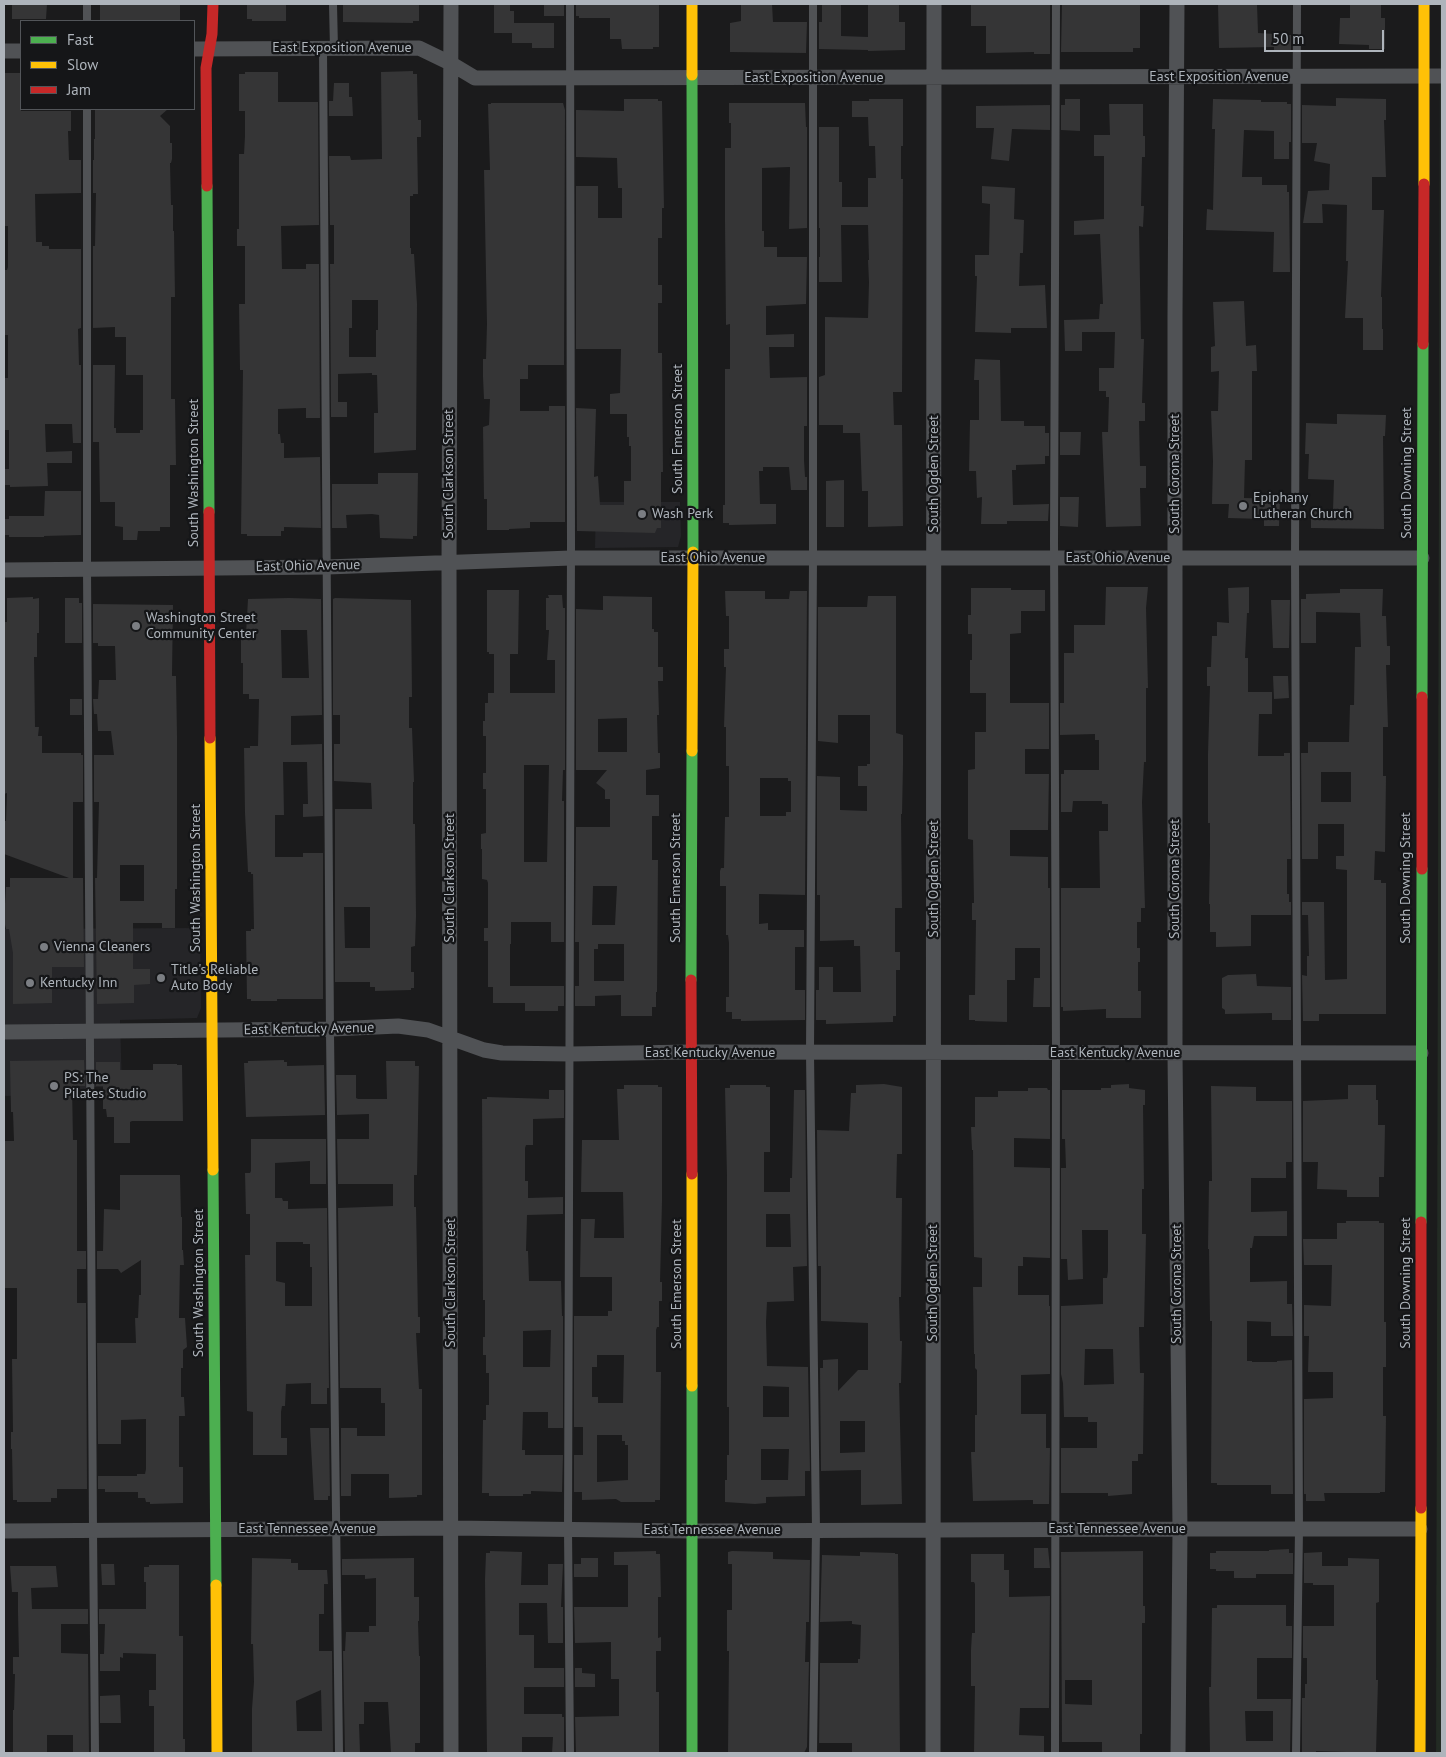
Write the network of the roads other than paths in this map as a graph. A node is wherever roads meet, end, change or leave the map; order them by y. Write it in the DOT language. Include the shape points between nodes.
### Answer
graph roads {
  1 [pos="87,4"];
  2 [pos="213,4"];
  3 [pos="334,4"];
  4 [pos="451,4"];
  5 [pos="570,4"];
  6 [pos="692,4"];
  7 [pos="812,4"];
  8 [pos="934,4"];
  9 [pos="1056,4"];
  10 [pos="1177,4"];
  11 [pos="1296,4"];
  12 [pos="1424,4"];
  13 [pos="87,20"];
  14 [pos="328,48"];
  15 [pos="195,49"];
  16 [pos="210,49"];
  17 [pos="4,51"];
  18 [pos="20,51"];
  19 [pos="450,63"];
  20 [pos="1296,76"];
  21 [pos="1424,76"];
  22 [pos="1442,76"];
  23 [pos="934,77"];
  24 [pos="1056,77"];
  25 [pos="1176,77"];
  26 [pos="569,78"];
  27 [pos="692,78"];
  28 [pos="812,78"];
  29 [pos="87,110"];
  30 [pos="693,557"];
  31 [pos="571,558"];
  32 [pos="813,558"];
  33 [pos="934,558"];
  34 [pos="1054,558"];
  35 [pos="1295,558"];
  36 [pos="1422,558"];
  37 [pos="1176,559"];
  38 [pos="449,562"];
  39 [pos="327,566"];
  40 [pos="209,567"];
  41 [pos="87,569"];
  42 [pos="4,570"];
  43 [pos="332,1029"];
  44 [pos="212,1030"];
  45 [pos="91,1031"];
  46 [pos="4,1032"];
  47 [pos="450,1037"];
  48 [pos="690,1052"];
  49 [pos="810,1053"];
  50 [pos="1056,1053"];
  51 [pos="1297,1053"];
  52 [pos="1420,1053"];
  53 [pos="570,1054"];
  54 [pos="934,1054"];
  55 [pos="1176,1054"];
  56 [pos="451,1528"];
  57 [pos="337,1529"];
  58 [pos="568,1529"];
  59 [pos="933,1529"];
  60 [pos="1180,1529"];
  61 [pos="1299,1529"];
  62 [pos="93,1530"];
  63 [pos="215,1530"];
  64 [pos="816,1530"];
  65 [pos="1055,1530"];
  66 [pos="1420,1530"];
  67 [pos="4,1531"];
  68 [pos="693,1531"];
  69 [pos="96,1753"];
  70 [pos="217,1753"];
  71 [pos="339,1753"];
  72 [pos="451,1753"];
  73 [pos="570,1753"];
  74 [pos="692,1753"];
  75 [pos="813,1753"];
  76 [pos="932,1753"];
  77 [pos="1055,1753"];
  78 [pos="1178,1753"];
  79 [pos="1296,1753"];
  80 [pos="1420,1753"];
  1 -- 13 [label="lane"];
  2 -- 16 [label="street, South Washington Street"];
  3 -- 14 [label="lane"];
  4 -- 19 [label="street, South Clarkson Street"];
  5 -- 26 [label="lane"];
  6 -- 27 [label="street, South Emerson Street"];
  7 -- 28 [label="lane"];
  8 -- 23 [label="street, South Ogden Street"];
  9 -- 24 [label="lane"];
  10 -- 25 [label="street, South Corona Street"];
  11 -- 20 [label="lane"];
  12 -- 21 [label="street, South Downing Street"];
  14 -- 16 [label="street, East Exposition Avenue"];
  14 -- 19 [label="street, East Exposition Avenue" via="419,48"];
  14 -- 39 [label="lane"];
  15 -- 16 [label="street, East Exposition Avenue"];
  16 -- 40 [label="street, South Washington Street" via="206,68"];
  17 -- 18 [label="street"];
  19 -- 26 [label="street, East Exposition Avenue" via="475,78"];
  19 -- 38 [label="street, South Clarkson Street"];
  20 -- 21 [label="street, East Exposition Avenue"];
  20 -- 25 [label="street, East Exposition Avenue"];
  20 -- 35 [label="lane"];
  21 -- 22 [label="street, East Exposition Avenue"];
  21 -- 36 [label="street, South Downing Street"];
  23 -- 24 [label="street, East Exposition Avenue"];
  23 -- 28 [label="street, East Exposition Avenue"];
  23 -- 33 [label="street, South Ogden Street"];
  24 -- 25 [label="street, East Exposition Avenue"];
  24 -- 34 [label="lane"];
  25 -- 37 [label="street, South Corona Street"];
  26 -- 27 [label="street, East Exposition Avenue"];
  26 -- 31 [label="lane"];
  27 -- 28 [label="street, East Exposition Avenue"];
  27 -- 30 [label="street, South Emerson Street"];
  28 -- 32 [label="lane"];
  29 -- 41 [label="lane"];
  30 -- 31 [label="street, East Ohio Avenue"];
  30 -- 32 [label="street, East Ohio Avenue"];
  30 -- 48 [label="street, South Emerson Street"];
  31 -- 38 [label="street, East Ohio Avenue"];
  31 -- 53 [label="lane"];
  32 -- 33 [label="street, East Ohio Avenue"];
  32 -- 49 [label="lane"];
  33 -- 34 [label="street, East Ohio Avenue"];
  33 -- 54 [label="street, South Ogden Street"];
  34 -- 37 [label="street, East Ohio Avenue"];
  34 -- 50 [label="lane"];
  35 -- 36 [label="street, East Ohio Avenue"];
  35 -- 37 [label="street, East Ohio Avenue"];
  35 -- 51 [label="lane"];
  36 -- 52 [label="street, South Downing Street"];
  37 -- 55 [label="street, South Corona Street"];
  38 -- 39 [label="street, East Ohio Avenue"];
  38 -- 47 [label="street, South Clarkson Street"];
  39 -- 40 [label="street, East Ohio Avenue"];
  39 -- 43 [label="lane"];
  40 -- 41 [label="street, East Ohio Avenue"];
  40 -- 44 [label="street, South Washington Street"];
  41 -- 42 [label="street, East Ohio Avenue"];
  41 -- 45 [label="lane"];
  43 -- 44 [label="street, East Kentucky Avenue"];
  43 -- 47 [label="street, East Kentucky Avenue" via="411,1027"];
  43 -- 57 [label="lane"];
  44 -- 45 [label="street, East Kentucky Avenue"];
  44 -- 63 [label="street, South Washington Street"];
  45 -- 46 [label="street, East Kentucky Avenue"];
  45 -- 62 [label="lane"];
  47 -- 53 [label="street, East Kentucky Avenue" via="493,1052"];
  47 -- 56 [label="street, South Clarkson Street"];
  48 -- 49 [label="street, East Kentucky Avenue"];
  48 -- 53 [label="street, East Kentucky Avenue"];
  48 -- 68 [label="street, South Emerson Street"];
  49 -- 54 [label="street, East Kentucky Avenue"];
  49 -- 64 [label="lane"];
  50 -- 54 [label="street, East Kentucky Avenue"];
  50 -- 55 [label="street, East Kentucky Avenue"];
  50 -- 65 [label="lane"];
  51 -- 52 [label="street, East Kentucky Avenue"];
  51 -- 55 [label="street, East Kentucky Avenue"];
  51 -- 61 [label="lane"];
  52 -- 66 [label="street, South Downing Street"];
  53 -- 58 [label="lane"];
  54 -- 59 [label="street, South Ogden Street"];
  55 -- 60 [label="street, South Corona Street"];
  56 -- 57 [label="street, East Tennessee Avenue"];
  56 -- 58 [label="street, East Tennessee Avenue"];
  56 -- 72 [label="street, South Clarkson Street"];
  57 -- 63 [label="street, East Tennessee Avenue"];
  57 -- 71 [label="lane"];
  58 -- 68 [label="street, East Tennessee Avenue"];
  58 -- 73 [label="lane"];
  59 -- 64 [label="street, East Tennessee Avenue"];
  59 -- 65 [label="street, East Tennessee Avenue"];
  59 -- 76 [label="street, South Ogden Street"];
  60 -- 61 [label="street, East Tennessee Avenue"];
  60 -- 65 [label="street, East Tennessee Avenue"];
  60 -- 78 [label="street, South Corona Street"];
  61 -- 66 [label="street, East Tennessee Avenue"];
  61 -- 79 [label="lane"];
  62 -- 63 [label="street, East Tennessee Avenue"];
  62 -- 67 [label="street, East Tennessee Avenue"];
  62 -- 69 [label="lane"];
  63 -- 70 [label="street, South Washington Street"];
  64 -- 68 [label="street, East Tennessee Avenue"];
  64 -- 75 [label="lane"];
  65 -- 77 [label="lane"];
  66 -- 80 [label="street, South Downing Street"];
  68 -- 74 [label="street, South Emerson Street"];
}
